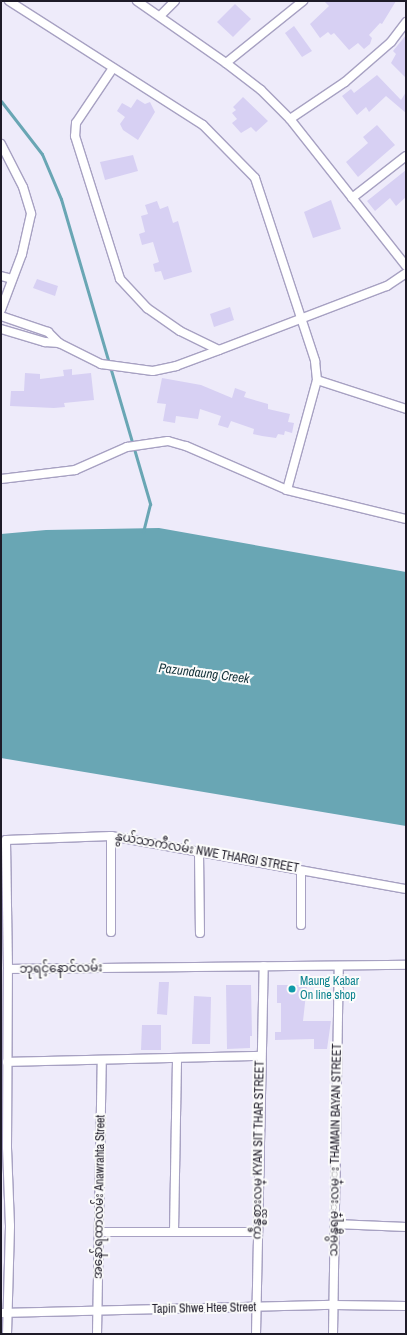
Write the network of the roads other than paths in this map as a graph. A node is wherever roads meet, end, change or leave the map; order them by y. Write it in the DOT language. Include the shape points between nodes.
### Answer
graph roads {
  1 [pos="9,1"];
  2 [pos="137,1"];
  3 [pos="175,1"];
  4 [pos="303,1"];
  5 [pos="160,16"];
  6 [pos="406,22"];
  7 [pos="226,63"];
  8 [pos="113,68"];
  9 [pos="290,119"];
  10 [pos="1,144"];
  11 [pos="406,156"];
  12 [pos="352,198"];
  13 [pos="406,266"];
  14 [pos="406,272"];
  15 [pos="1,276"];
  16 [pos="12,279"];
  17 [pos="1,310"];
  18 [pos="1,316"];
  19 [pos="302,318"];
  20 [pos="1,329"];
  21 [pos="59,343"];
  22 [pos="219,350"];
  23 [pos="317,380"];
  24 [pos="406,409"];
  25 [pos="1,479"];
  26 [pos="286,490"];
  27 [pos="406,519"];
  28 [pos="111,836"];
  29 [pos="199,853"];
  30 [pos="301,871"];
  31 [pos="406,889"];
  32 [pos="301,925"];
  33 [pos="111,932"];
  34 [pos="200,932"];
  35 [pos="406,965"];
  36 [pos="264,966"];
  37 [pos="339,966"];
  38 [pos="8,969"];
  39 [pos="260,1056"];
  40 [pos="177,1058"];
  41 [pos="102,1061"];
  42 [pos="7,1062"];
  43 [pos="335,1224"];
  44 [pos="406,1227"];
  45 [pos="99,1232"];
  46 [pos="174,1232"];
  47 [pos="257,1232"];
  48 [pos="334,1305"];
  49 [pos="406,1306"];
  50 [pos="257,1308"];
  51 [pos="98,1311"];
  52 [pos="4,1313"];
  53 [pos="7,1334"];
  54 [pos="97,1334"];
  55 [pos="256,1334"];
  56 [pos="333,1334"];
  1 -- 8 [label="street"];
  2 -- 5 [label="street"];
  3 -- 5 [label="street"];
  4 -- 7 [label="street"];
  5 -- 7 [label="street"];
  6 -- 9 [label="street" via="391,42 345,82"];
  7 -- 9 [label="street" via="261,90"];
  8 -- 19 [label="street" via="203,125 255,178"];
  8 -- 22 [label="street" via="76,123 75,136 120,279 147,308 180,331"];
  9 -- 12 [label="street"];
  10 -- 16 [label="street" via="23,187 31,214 22,254"];
  11 -- 12 [label="street"];
  12 -- 13 [label="street"];
  14 -- 19 [label="street" via="387,286"];
  15 -- 16 [label="street"];
  16 -- 17 [label="street"];
  18 -- 21 [label="street" via="48,332"];
  19 -- 22 [label="street"];
  19 -- 23 [label="street" via="315,361"];
  20 -- 21 [label="street" via="45,342"];
  21 -- 22 [label="street" via="101,364 153,370 176,366"];
  23 -- 24 [label="street"];
  23 -- 26 [label="street"];
  25 -- 26 [label="street" via="75,470 127,447 168,442 186,446"];
  26 -- 27 [label="street"];
  28 -- 29 [label="street, နွယ်သာကီလမ်း NWE THARGI STREET"];
  28 -- 33 [label="street"];
  28 -- 38 [label="street, နွယ်သာကီလမ်း NWE THARGI STREET" via="6,840"];
  29 -- 30 [label="street, နွယ်သာကီလမ်း NWE THARGI STREET"];
  29 -- 34 [label="street"];
  30 -- 31 [label="street, နွယ်သာကီလမ်း NWE THARGI STREET"];
  30 -- 32 [label="street"];
  35 -- 37 [label="street, ဘုရင့်နောင်လမ်း"];
  36 -- 37 [label="street, ဘုရင့်နောင်လမ်း"];
  36 -- 38 [label="street, ဘုရင့်နောင်လမ်း"];
  36 -- 39 [label="street, ကဵန္စစ္သားလမ္ KYAN SIT THAR STREET"];
  37 -- 43 [label="street, သမိန္ဗရမ္းလမ္း THAMAIN BAYAN STREET"];
  38 -- 42 [label="street, ဘုရင့်နောင်လမ်း"];
  39 -- 40 [label="street"];
  39 -- 47 [label="street, ကဵန္စစ္သားလမ္ KYAN SIT THAR STREET"];
  40 -- 41 [label="street"];
  40 -- 46 [label="street"];
  41 -- 42 [label="street"];
  41 -- 45 [label="street, အနော်ရထာလမ်း Anawrahta Street"];
  42 -- 52 [label="street, ဘုရင့်နောင်လမ်း" via="10,1226"];
  43 -- 44 [label="street"];
  43 -- 48 [label="street, သမိန္ဗရမ္းလမ္း THAMAIN BAYAN STREET"];
  45 -- 46 [label="street"];
  45 -- 51 [label="street, အနော်ရထာလမ်း Anawrahta Street"];
  46 -- 47 [label="street"];
  47 -- 50 [label="street, ကဵန္စစ္သားလမ္ KYAN SIT THAR STREET"];
  48 -- 49 [label="street, Tapin Shwe Htee Street"];
  48 -- 50 [label="street, Tapin Shwe Htee Street"];
  48 -- 56 [label="street, သမိန္ဗရမ္းလမ္း THAMAIN BAYAN STREET"];
  50 -- 51 [label="street, Tapin Shwe Htee Street"];
  50 -- 55 [label="street, ကဵန္စစ္သားလမ္ KYAN SIT THAR STREET"];
  51 -- 52 [label="street, Tapin Shwe Htee Street"];
  51 -- 54 [label="street, အနော်ရထာလမ်း Anawrahta Street"];
  52 -- 53 [label="street, ဘုရင့်နောင်လမ်း"];
}
